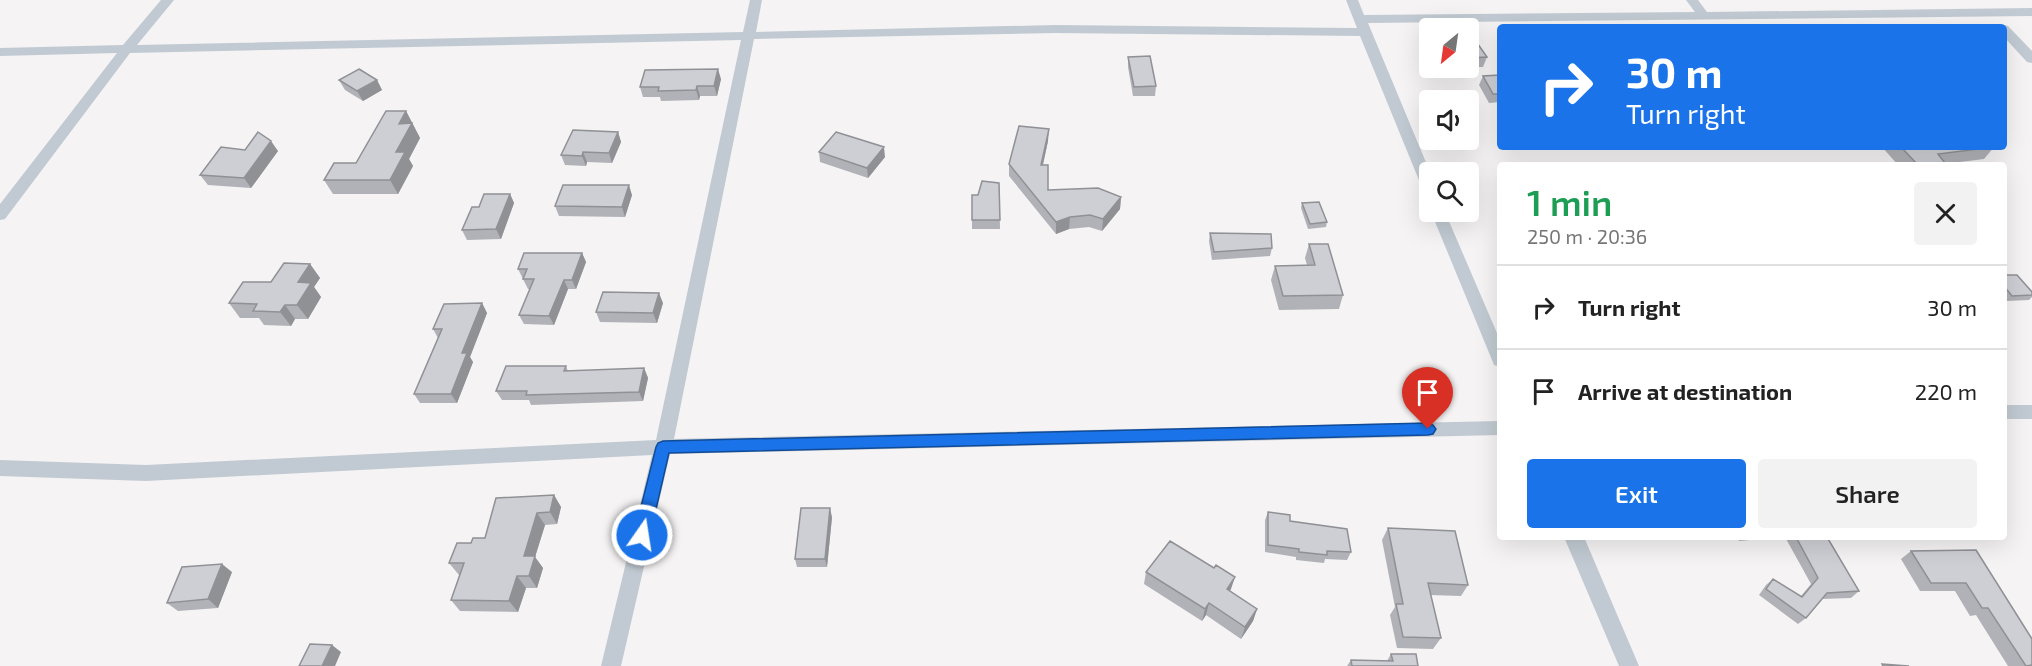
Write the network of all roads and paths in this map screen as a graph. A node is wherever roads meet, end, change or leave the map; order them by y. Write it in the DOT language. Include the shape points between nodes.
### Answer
graph roads {
  1 [pos="168,0"];
  2 [pos="756,0"];
  3 [pos="1352,0"];
  4 [pos="1692,0"];
  5 [pos="1943,0"];
  6 [pos="1954,11"];
  7 [pos="2032,12"];
  8 [pos="1989,13"];
  9 [pos="1705,17"];
  10 [pos="1999,24"];
  11 [pos="1361,26"];
  12 [pos="2007,32"];
  13 [pos="747,34"];
  14 [pos="126,51"];
  15 [pos="0,52"];
  16 [pos="2032,59"];
  17 [pos="1419,164"];
  18 [pos="0,215"];
  19 [pos="1442,222"];
  20 [pos="1497,353"];
  21 [pos="2007,412"];
  22 [pos="2032,412"];
  23 [pos="1497,428"];
  24 [pos="663,447"];
  25 [pos="0,468"];
  26 [pos="1575,540"];
  27 [pos="611,666"];
  28 [pos="1629,666"];
  1 -- 14 [label="street"];
  2 -- 13 [label="street"];
  3 -- 11 [label="street"];
  4 -- 9 [label="street"];
  5 -- 6 [label="street"];
  6 -- 8 [label="street"];
  6 -- 9 [label="street"];
  7 -- 8 [label="street"];
  8 -- 10 [label="street"];
  9 -- 11 [label="street"];
  11 -- 13 [label="street"];
  11 -- 17 [label="street"];
  12 -- 16 [label="street"];
  13 -- 14 [label="street"];
  13 -- 24 [label="street"];
  14 -- 15 [label="street"];
  14 -- 18 [label="street"];
  19 -- 20 [label="street"];
  21 -- 22 [label="street"];
  23 -- 24 [label="street"];
  24 -- 25 [label="street" via="146,472"];
  24 -- 27 [label="street"];
  26 -- 28 [label="street"];
}
